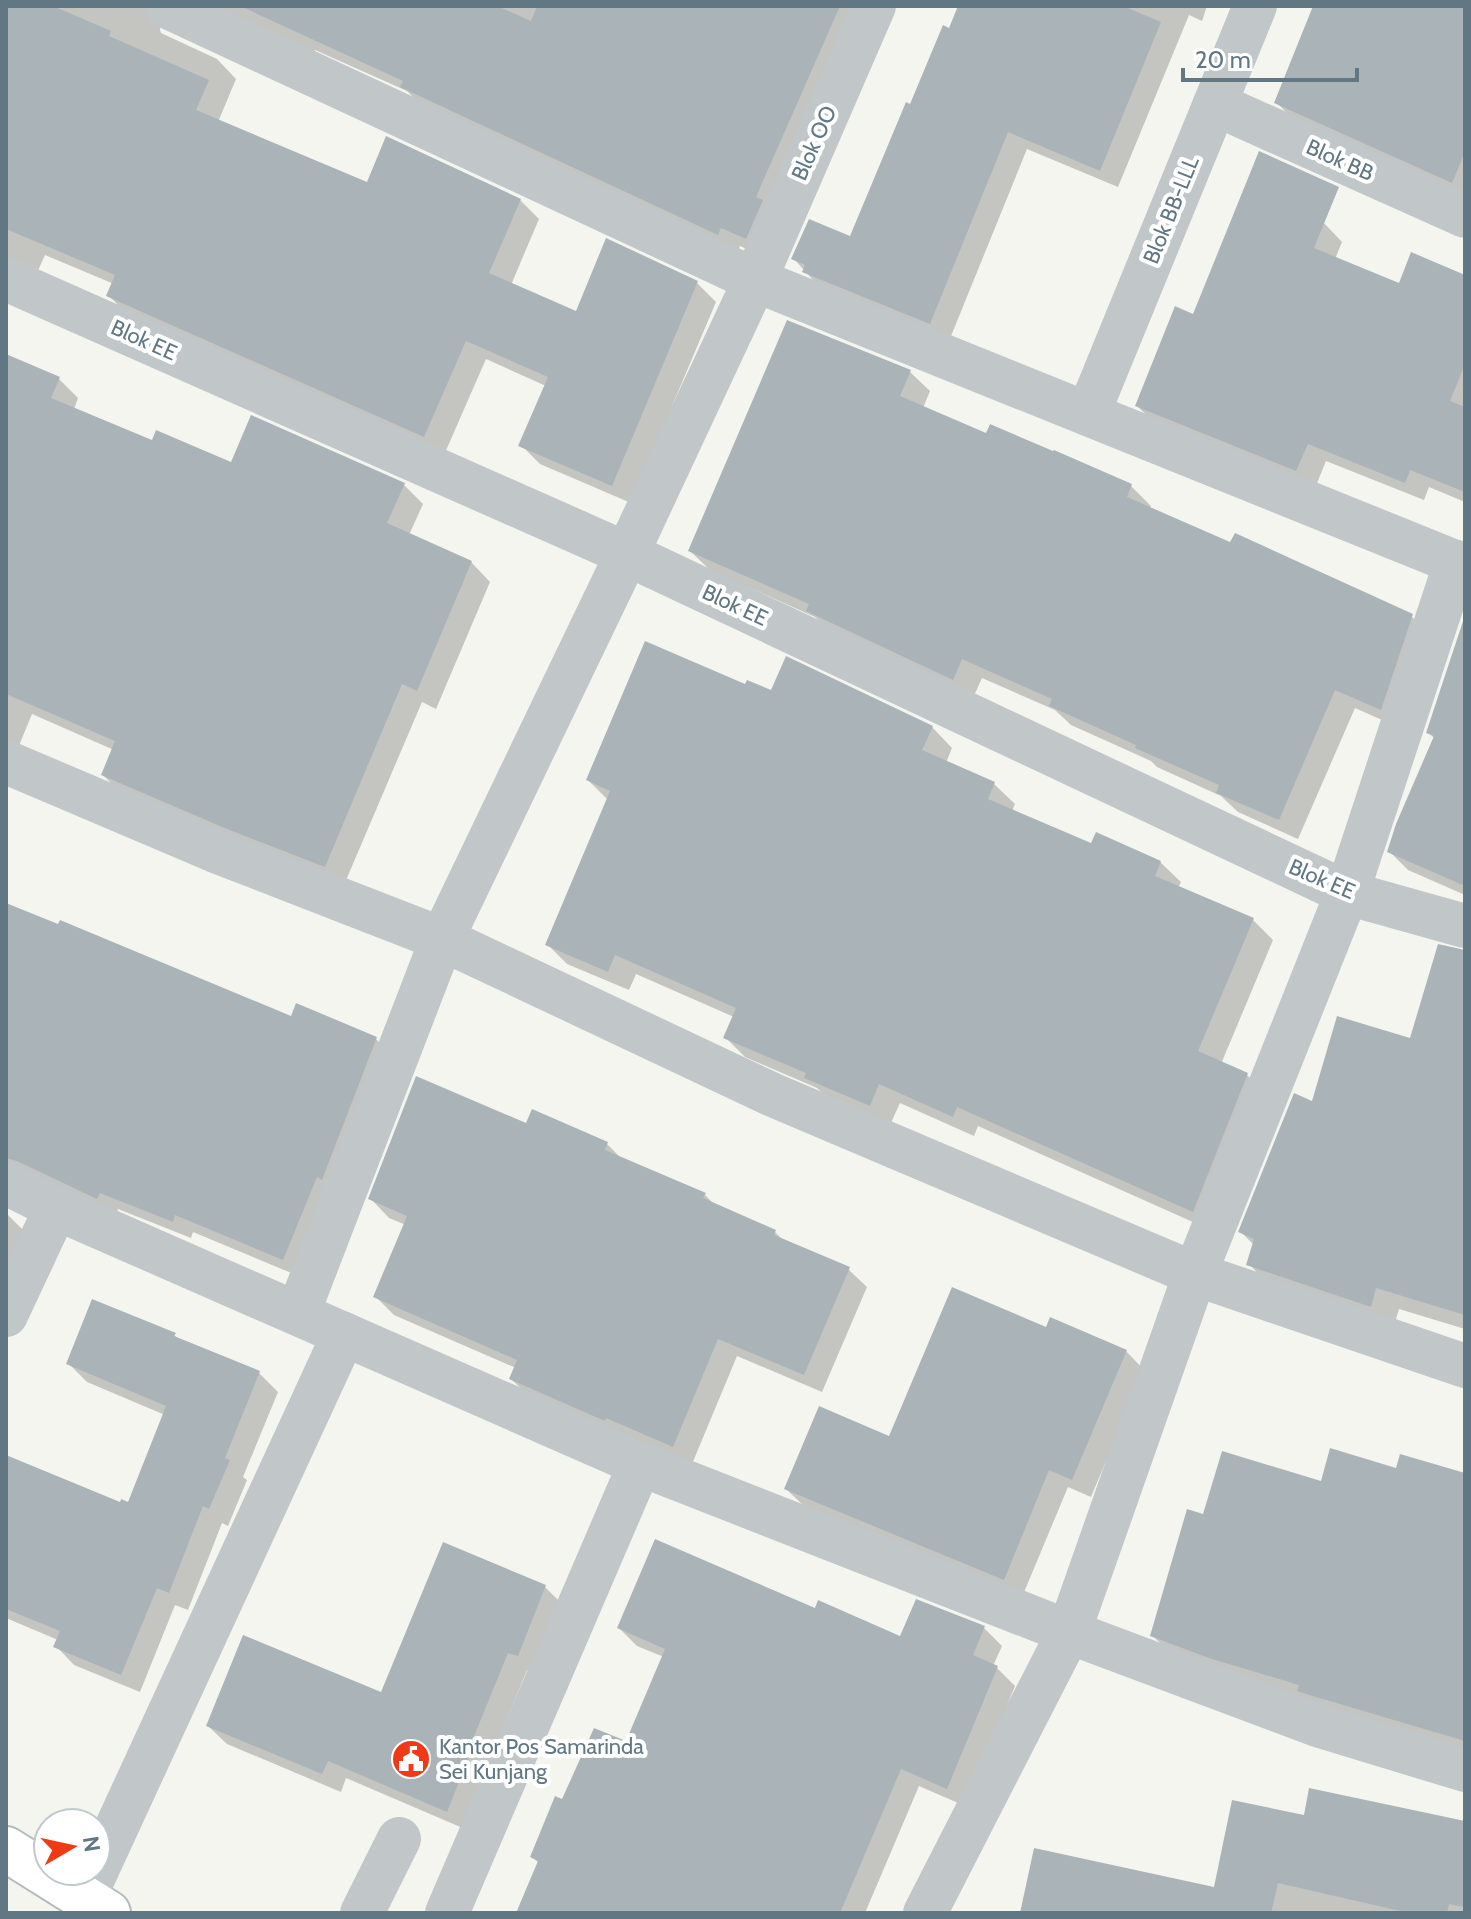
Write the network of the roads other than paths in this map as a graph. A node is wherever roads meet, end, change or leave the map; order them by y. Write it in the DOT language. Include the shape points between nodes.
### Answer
graph roads {
  1 [pos="166,6"];
  2 [pos="874,6"];
  3 [pos="1255,6"];
  4 [pos="1215,104"];
  5 [pos="1465,216"];
  6 [pos="6,279"];
  7 [pos="755,280"];
  8 [pos="1088,414"];
  9 [pos="627,554"];
  10 [pos="1460,564"];
  11 [pos="6,762"];
  12 [pos="1347,893"];
  13 [pos="1465,926"];
  14 [pos="442,939"];
  15 [pos="6,1183"];
  16 [pos="56,1208"];
  17 [pos="1195,1274"];
  18 [pos="298,1313"];
  19 [pos="6,1315"];
  20 [pos="344,1334"];
  21 [pos="1465,1366"];
  22 [pos="640,1464"];
  23 [pos="1069,1632"];
  24 [pos="1465,1770"];
  25 [pos="399,1839"];
  26 [pos="6,1849"];
  27 [pos="96,1906"];
  28 [pos="362,1913"];
  29 [pos="447,1913"];
  30 [pos="925,1913"];
  1 -- 7 [label="street"];
  2 -- 7 [label="street, Blok OO"];
  3 -- 4 [label="street, Blok BB-LLL"];
  4 -- 5 [label="street, Blok BB"];
  4 -- 8 [label="street, Blok BB-LLL"];
  6 -- 9 [label="street, Blok EE"];
  7 -- 8 [label="street"];
  7 -- 9 [label="street, Blok OO"];
  8 -- 10 [label="street"];
  9 -- 12 [label="street, Blok EE"];
  9 -- 14 [label="street, Blok OO"];
  10 -- 12 [label="street"];
  11 -- 14 [label="street"];
  12 -- 13 [label="street, Blok EE"];
  12 -- 17 [label="street"];
  14 -- 17 [label="street" via="773,1095"];
  14 -- 18 [label="street, Blok OO"];
  15 -- 16 [label="street"];
  16 -- 18 [label="street"];
  16 -- 19 [label="street"];
  17 -- 21 [label="street"];
  17 -- 23 [label="street"];
  18 -- 20 [label="street"];
  20 -- 22 [label="street"];
  20 -- 27 [label="street"];
  22 -- 23 [label="street"];
  22 -- 29 [label="street"];
  23 -- 24 [label="street" via="1317,1725"];
  23 -- 30 [label="street"];
  25 -- 28 [label="street"];
  26 -- 27 [label="main road"];
}
